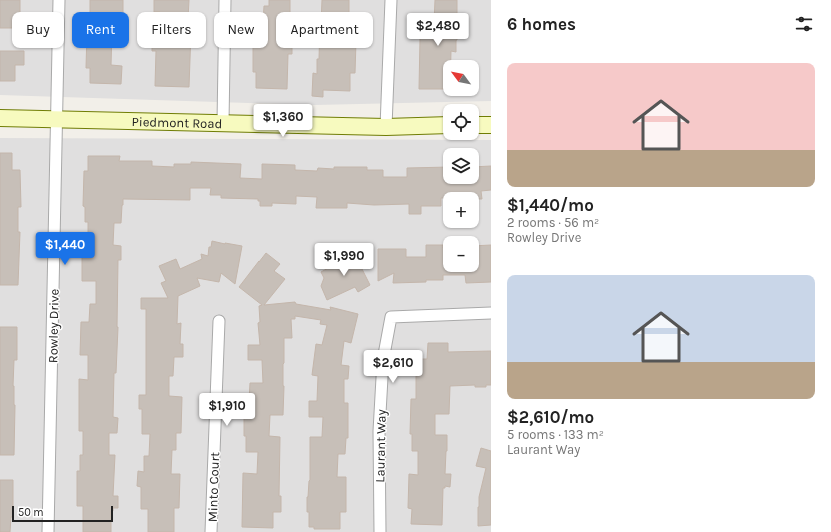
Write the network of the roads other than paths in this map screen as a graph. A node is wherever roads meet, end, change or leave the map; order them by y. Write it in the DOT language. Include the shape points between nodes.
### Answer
graph roads {
  1 [pos="59,0"];
  2 [pos="225,0"];
  3 [pos="390,0"];
  4 [pos="0,118"];
  5 [pos="57,119"];
  6 [pos="223,122"];
  7 [pos="443,125"];
  8 [pos="479,125"];
  9 [pos="491,125"];
  10 [pos="386,127"];
  11 [pos="491,313"];
  12 [pos="219,321"];
  13 [pos="48,532"];
  14 [pos="211,532"];
  15 [pos="380,532"];
  1 -- 5 [label="street, Rowley Drive"];
  2 -- 6 [label="street"];
  3 -- 10 [label="street"];
  4 -- 5 [label="main road, Piedmont Road"];
  5 -- 6 [label="main road, Piedmont Road"];
  5 -- 13 [label="street, Rowley Drive"];
  6 -- 10 [label="main road, Piedmont Road"];
  7 -- 10 [label="main road, Piedmont Road"];
  8 -- 9 [label="main road"];
  11 -- 15 [label="street, Laurant Way" via="391,317 383,360 379,431"];
  12 -- 14 [label="street, Minto Court"];
}
